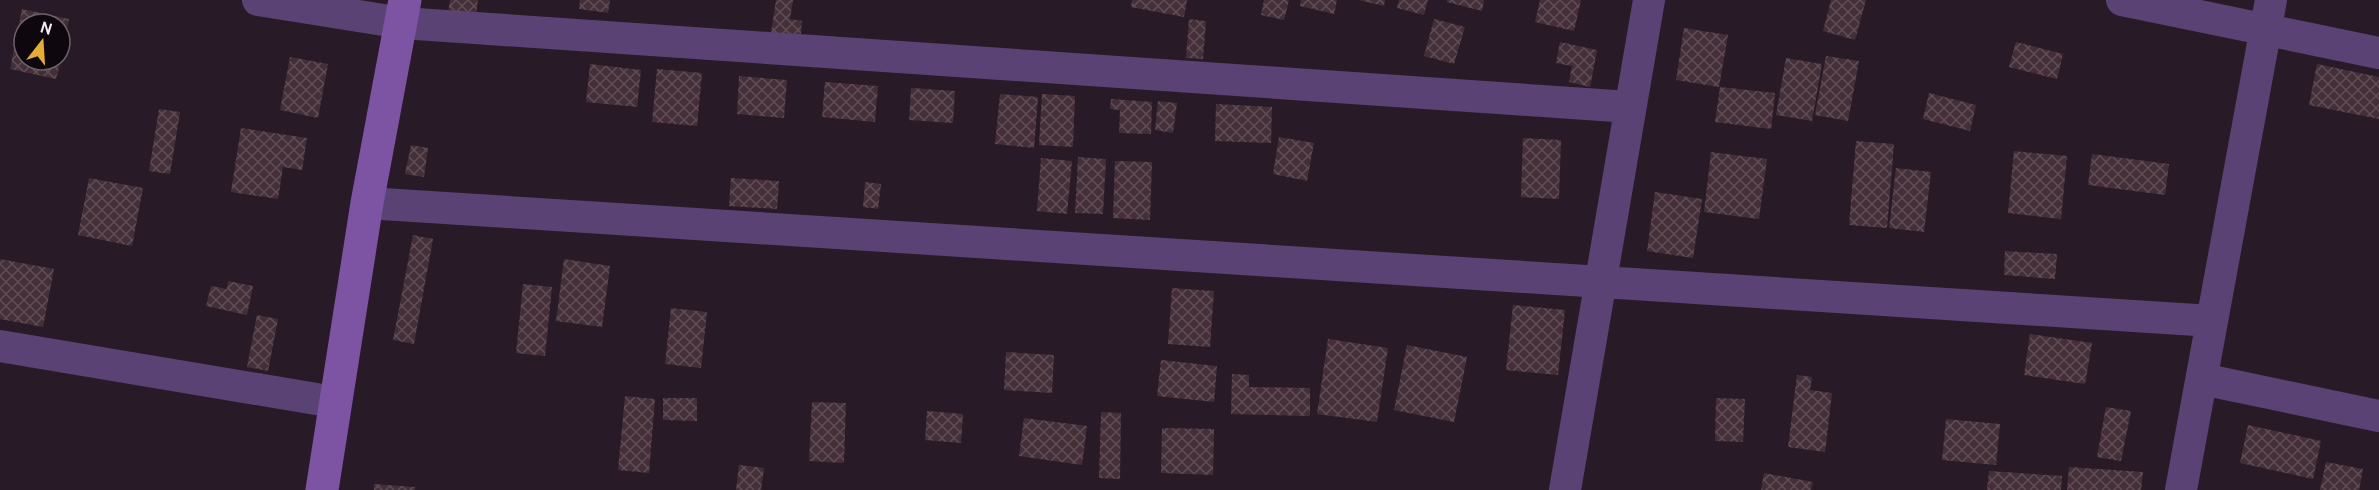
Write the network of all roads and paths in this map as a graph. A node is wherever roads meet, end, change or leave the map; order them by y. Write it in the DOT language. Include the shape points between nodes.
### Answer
graph roads {
  1 [pos="258,0"];
  2 [pos="1648,0"];
  3 [pos="2122,0"];
  4 [pos="2271,0"];
  5 [pos="403,11"];
  6 [pos="2265,31"];
  7 [pos="2379,53"];
  8 [pos="1630,107"];
  9 [pos="368,203"];
  10 [pos="1600,282"];
  11 [pos="2212,321"];
  12 [pos="0,346"];
  13 [pos="2202,379"];
  14 [pos="334,402"];
  15 [pos="2379,416"];
  16 [pos="322,490"];
  17 [pos="1565,490"];
  18 [pos="2181,490"];
  1 -- 5 [label="street"];
  2 -- 8 [label="street"];
  3 -- 6 [label="street"];
  4 -- 6 [label="street"];
  5 -- 8 [label="street"];
  5 -- 9 [label="main road"];
  6 -- 7 [label="street"];
  6 -- 11 [label="street"];
  8 -- 10 [label="street"];
  9 -- 10 [label="street"];
  9 -- 14 [label="main road"];
  10 -- 11 [label="street"];
  10 -- 17 [label="street"];
  11 -- 13 [label="street"];
  12 -- 14 [label="street"];
  13 -- 15 [label="street"];
  13 -- 18 [label="street"];
  14 -- 16 [label="main road"];
}
